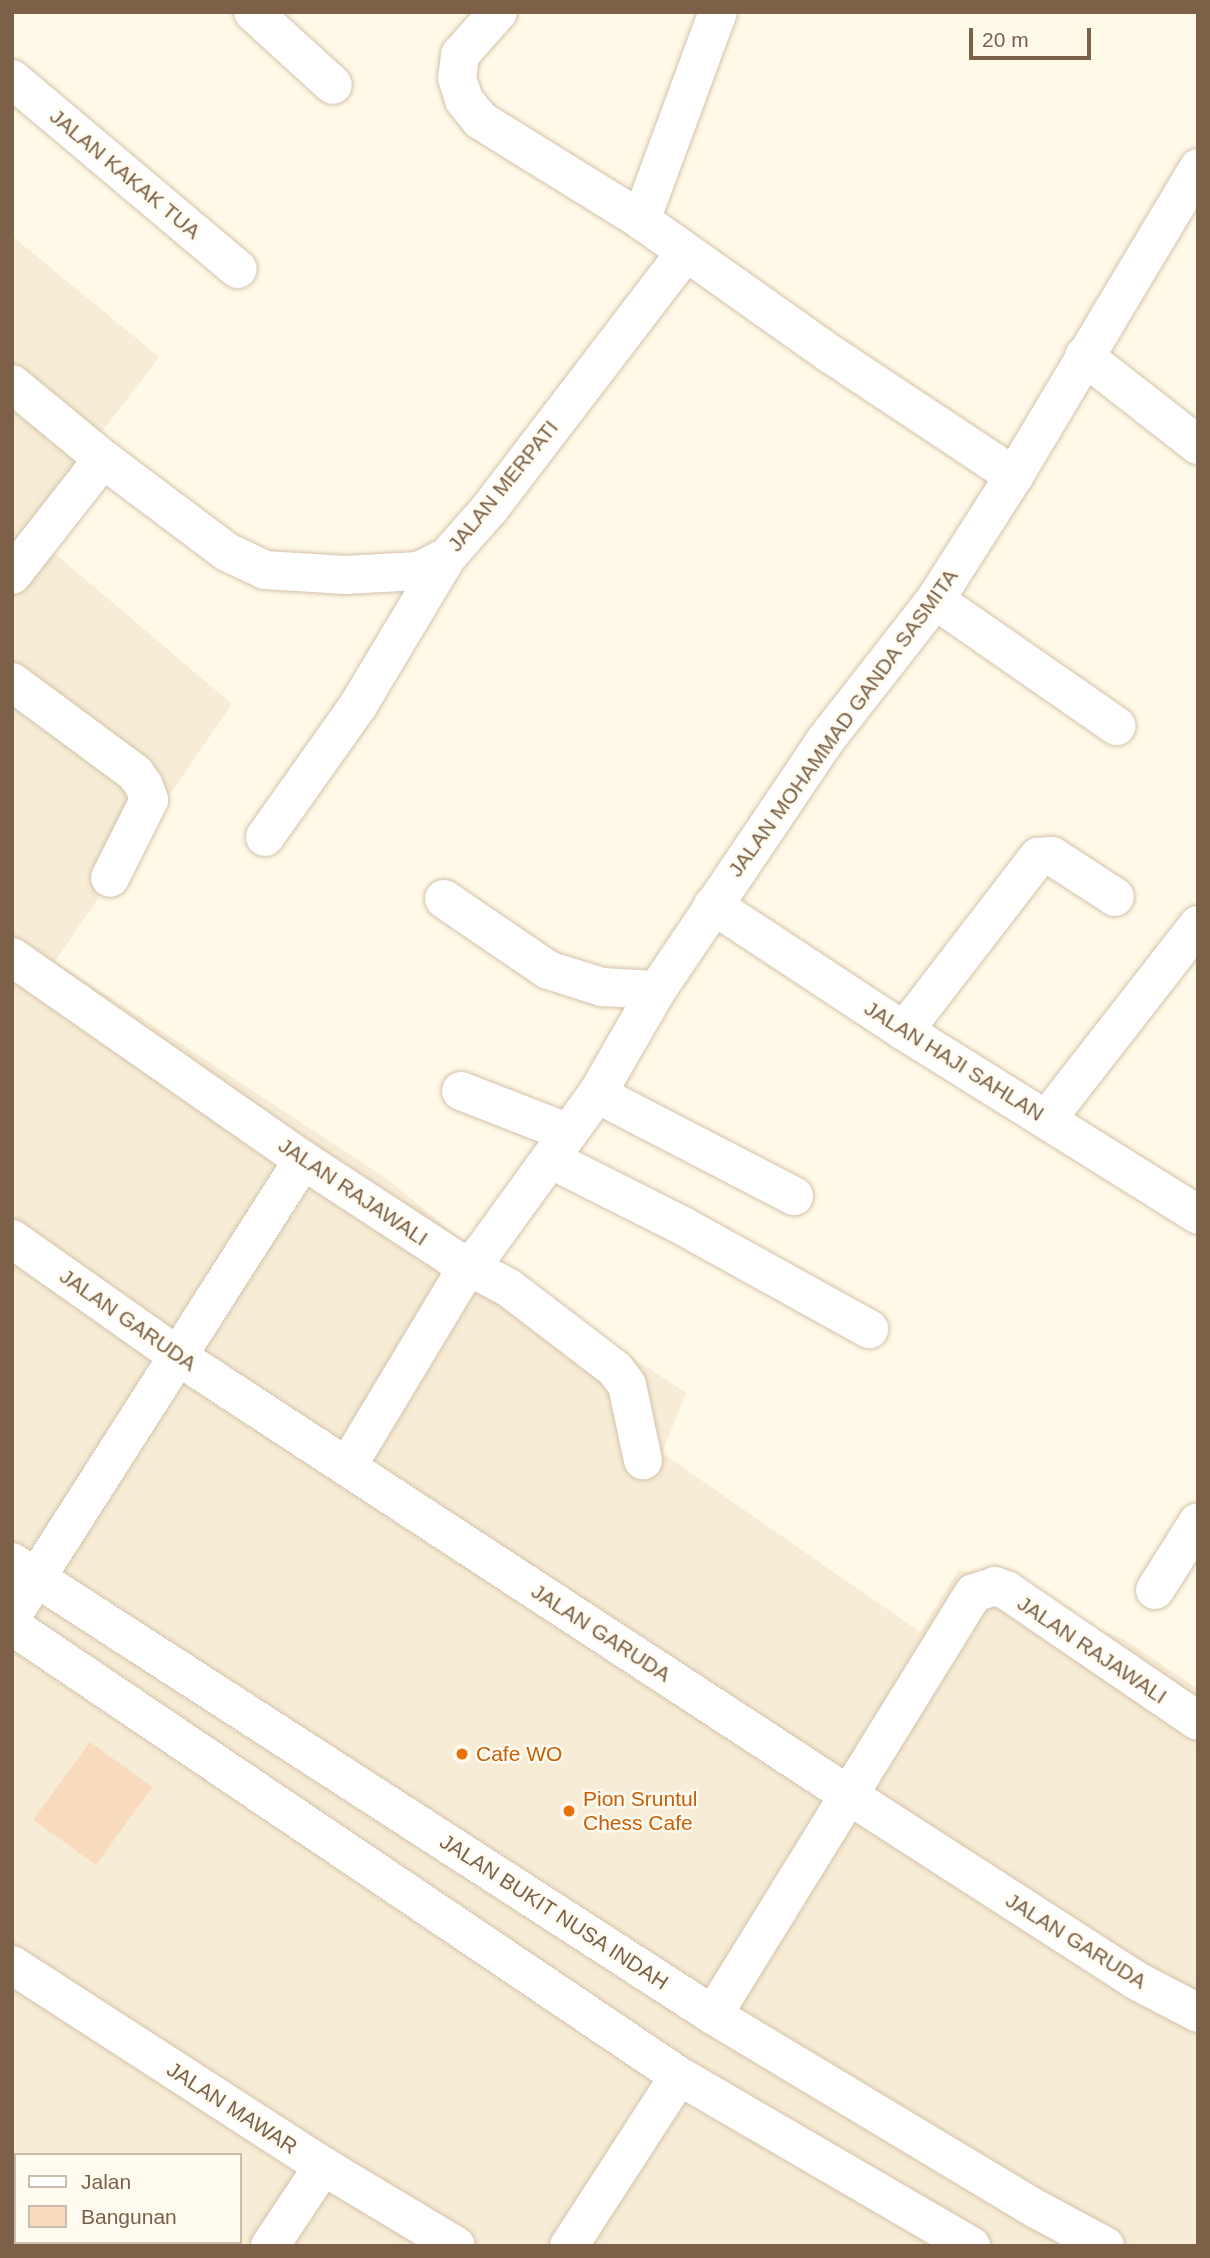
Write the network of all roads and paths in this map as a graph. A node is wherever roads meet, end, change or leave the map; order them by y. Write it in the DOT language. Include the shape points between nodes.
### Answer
graph roads {
  1 [pos="253,12"];
  2 [pos="498,12"];
  3 [pos="719,12"];
  4 [pos="12,79"];
  5 [pos="333,85"];
  6 [pos="1198,168"];
  7 [pos="641,220"];
  8 [pos="685,253"];
  9 [pos="238,269"];
  10 [pos="1084,356"];
  11 [pos="12,384"];
  12 [pos="1198,445"];
  13 [pos="103,459"];
  14 [pos="1014,476"];
  15 [pos="447,557"];
  16 [pos="12,575"];
  17 [pos="935,600"];
  18 [pos="12,682"];
  19 [pos="1116,726"];
  20 [pos="265,837"];
  21 [pos="110,878"];
  22 [pos="1115,897"];
  23 [pos="443,899"];
  24 [pos="713,905"];
  25 [pos="1198,925"];
  26 [pos="12,957"];
  27 [pos="657,990"];
  28 [pos="904,1031"];
  29 [pos="461,1091"];
  30 [pos="597,1094"];
  31 [pos="1047,1119"];
  32 [pos="558,1146"];
  33 [pos="303,1160"];
  34 [pos="794,1196"];
  35 [pos="1198,1215"];
  36 [pos="12,1239"];
  37 [pos="469,1264"];
  38 [pos="869,1329"];
  39 [pos="179,1357"];
  40 [pos="643,1460"];
  41 [pos="347,1467"];
  42 [pos="1198,1522"];
  43 [pos="24,1571"];
  44 [pos="1155,1590"];
  45 [pos="12,1616"];
  46 [pos="12,1626"];
  47 [pos="1198,1721"];
  48 [pos="850,1796"];
  49 [pos="12,1965"];
  50 [pos="1198,2013"];
  51 [pos="713,2015"];
  52 [pos="679,2076"];
  53 [pos="323,2166"];
  54 [pos="270,2246"];
  55 [pos="456,2246"];
  56 [pos="569,2246"];
  57 [pos="971,2246"];
  58 [pos="1105,2246"];
  1 -- 5 [label="street"];
  2 -- 7 [label="street" via="460,55 457,78 464,100 480,120"];
  3 -- 7 [label="street"];
  4 -- 9 [label="street, JALAN KAKAK TUA"];
  6 -- 10 [label="street, JALAN MOHAMMAD GANDA SASMITA"];
  7 -- 8 [label="street"];
  8 -- 14 [label="street"];
  8 -- 15 [label="street, JALAN MERPATI" via="490,508"];
  10 -- 12 [label="street"];
  10 -- 14 [label="street, JALAN MOHAMMAD GANDA SASMITA"];
  11 -- 13 [label="street, JALAN MERPATI"];
  13 -- 15 [label="street, JALAN MERPATI" via="227,552 265,570 345,575 419,571"];
  13 -- 16 [label="street"];
  14 -- 17 [label="street, JALAN MOHAMMAD GANDA SASMITA"];
  15 -- 20 [label="street" via="359,704"];
  17 -- 19 [label="street"];
  17 -- 24 [label="street, JALAN MOHAMMAD GANDA SASMITA" via="824,742"];
  18 -- 21 [label="street" via="135,773 144,786 149,800"];
  22 -- 28 [label="street" via="1052,856 1038,857"];
  23 -- 27 [label="street" via="548,970 602,987"];
  24 -- 27 [label="street, JALAN MOHAMMAD GANDA SASMITA"];
  24 -- 28 [label="street, JALAN HAJI SAHLAN"];
  25 -- 31 [label="street"];
  26 -- 33 [label="street, JALAN RAJAWALI"];
  27 -- 30 [label="street, JALAN MOHAMMAD GANDA SASMITA"];
  28 -- 31 [label="street, JALAN HAJI SAHLAN"];
  29 -- 32 [label="street"];
  30 -- 32 [label="street, JALAN MOHAMMAD GANDA SASMITA"];
  30 -- 34 [label="street"];
  31 -- 35 [label="street, JALAN HAJI SAHLAN"];
  32 -- 37 [label="street, JALAN MOHAMMAD GANDA SASMITA" via="481,1254"];
  32 -- 38 [label="street" via="683,1226"];
  33 -- 37 [label="street, JALAN RAJAWALI" via="451,1257"];
  33 -- 39 [label="street"];
  36 -- 39 [label="street, JALAN GARUDA"];
  37 -- 40 [label="street, JALAN RAJAWALI" via="509,1288 615,1369 627,1385"];
  37 -- 41 [label="street, JALAN MOHAMMAD GANDA SASMITA"];
  39 -- 41 [label="street, JALAN GARUDA"];
  39 -- 43 [label="street"];
  41 -- 48 [label="street, JALAN GARUDA"];
  42 -- 44 [label="street"];
  43 -- 45 [label="street"];
  43 -- 51 [label="street, JALAN BUKIT NUSA INDAH"];
  46 -- 52 [label="street"];
  47 -- 48 [label="street, JALAN RAJAWALI" via="1006,1590 984,1588 975,1593"];
  48 -- 50 [label="street, JALAN GARUDA" via="1136,1980"];
  48 -- 51 [label="street"];
  49 -- 53 [label="street, JALAN MAWAR"];
  51 -- 58 [label="street, JALAN BUKIT NUSA INDAH"];
  52 -- 56 [label="street"];
  52 -- 57 [label="street"];
  53 -- 54 [label="street"];
  53 -- 55 [label="street, JALAN MAWAR"];
}
